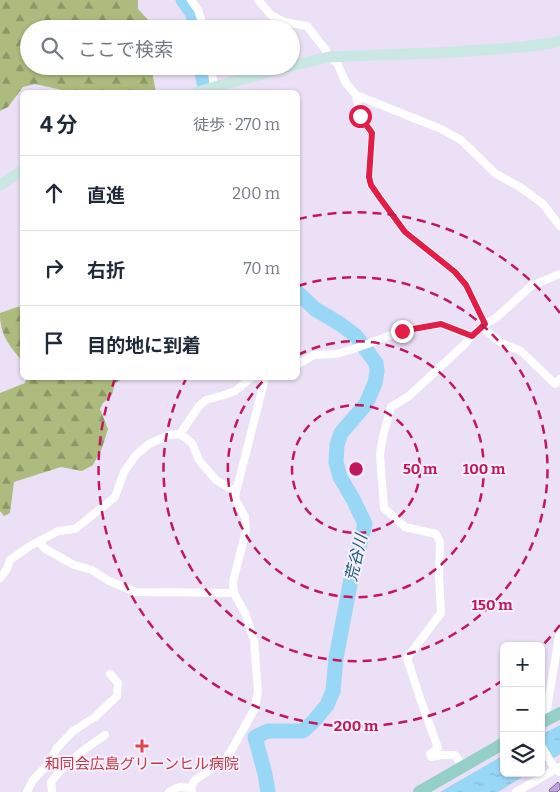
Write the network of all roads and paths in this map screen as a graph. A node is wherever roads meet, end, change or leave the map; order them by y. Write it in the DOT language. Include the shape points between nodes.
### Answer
graph roads {
  1 [pos="191,0"];
  2 [pos="258,0"];
  3 [pos="201,20"];
  4 [pos="280,20"];
  5 [pos="300,25"];
  6 [pos="560,41"];
  7 [pos="329,57"];
  8 [pos="300,64"];
  9 [pos="212,75"];
  10 [pos="257,75"];
  11 [pos="214,87"];
  12 [pos="204,90"];
  13 [pos="356,95"];
  14 [pos="20,171"];
  15 [pos="0,185"];
  16 [pos="560,226"];
  17 [pos="560,274"];
  18 [pos="484,326"];
  19 [pos="472,336"];
  20 [pos="300,363"];
  21 [pos="560,379"];
  22 [pos="249,380"];
  23 [pos="264,380"];
  24 [pos="180,434"];
  25 [pos="236,492"];
  26 [pos="40,542"];
  27 [pos="0,578"];
  28 [pos="234,593"];
  29 [pos="560,631"];
  30 [pos="110,674"];
  31 [pos="545,714"];
  32 [pos="560,714"];
  33 [pos="545,719"];
  34 [pos="105,735"];
  35 [pos="500,745"];
  36 [pos="545,751"];
  37 [pos="463,767"];
  38 [pos="557,769"];
  39 [pos="192,790"];
  40 [pos="520,791"];
  41 [pos="27,792"];
  42 [pos="52,792"];
  43 [pos="169,792"];
  44 [pos="419,792"];
  1 -- 3 [label="street"];
  2 -- 4 [label="street"];
  5 -- 7 [label="street" via="307,26"];
  6 -- 7 [label="street" via="455,52"];
  7 -- 8 [label="street"];
  7 -- 13 [label="street"];
  9 -- 11 [label="street"];
  10 -- 11 [label="street"];
  11 -- 12 [label="street"];
  13 -- 16 [label="street" via="461,140 496,174 543,204"];
  13 -- 18 [label="street" via="360,116 372,133 371,185 405,232 460,278"];
  14 -- 15 [label="street"];
  17 -- 18 [label="street" via="531,286"];
  18 -- 19 [label="street"];
  18 -- 21 [label="street" via="501,343 521,350 555,384"];
  19 -- 20 [label="street" via="441,324 402,331 337,354 314,355"];
  19 -- 37 [label="street" via="409,396 391,407 380,455 384,508 405,527 436,534 440,542 441,613 407,658 438,748 430,754 431,757 455,755"];
  22 -- 24 [label="street" via="235,391 206,400"];
  23 -- 25 [label="street"];
  24 -- 25 [label="street" via="192,443 199,460 216,480"];
  24 -- 26 [label="street" via="149,444 136,455 124,472 115,497 75,529 58,531"];
  25 -- 28 [label="street" via="235,499 245,517 246,530 233,582"];
  26 -- 27 [label="street" via="10,560"];
  26 -- 28 [label="street" via="44,548 74,565 92,570 136,592"];
  28 -- 39 [label="street" via="254,640 258,691 255,708 231,752 224,761 195,780"];
  29 -- 31 [label="street"];
  30 -- 41 [label="street" via="118,683 117,696 57,748"];
  32 -- 33 [label="main road"];
  34 -- 42 [label="street" via="58,772 51,782"];
  35 -- 37 [label="main road"];
  36 -- 38 [label="street"];
  37 -- 44 [label="main road"];
  38 -- 40 [label="street"];
  39 -- 43 [label="street" via="179,787"];
}
